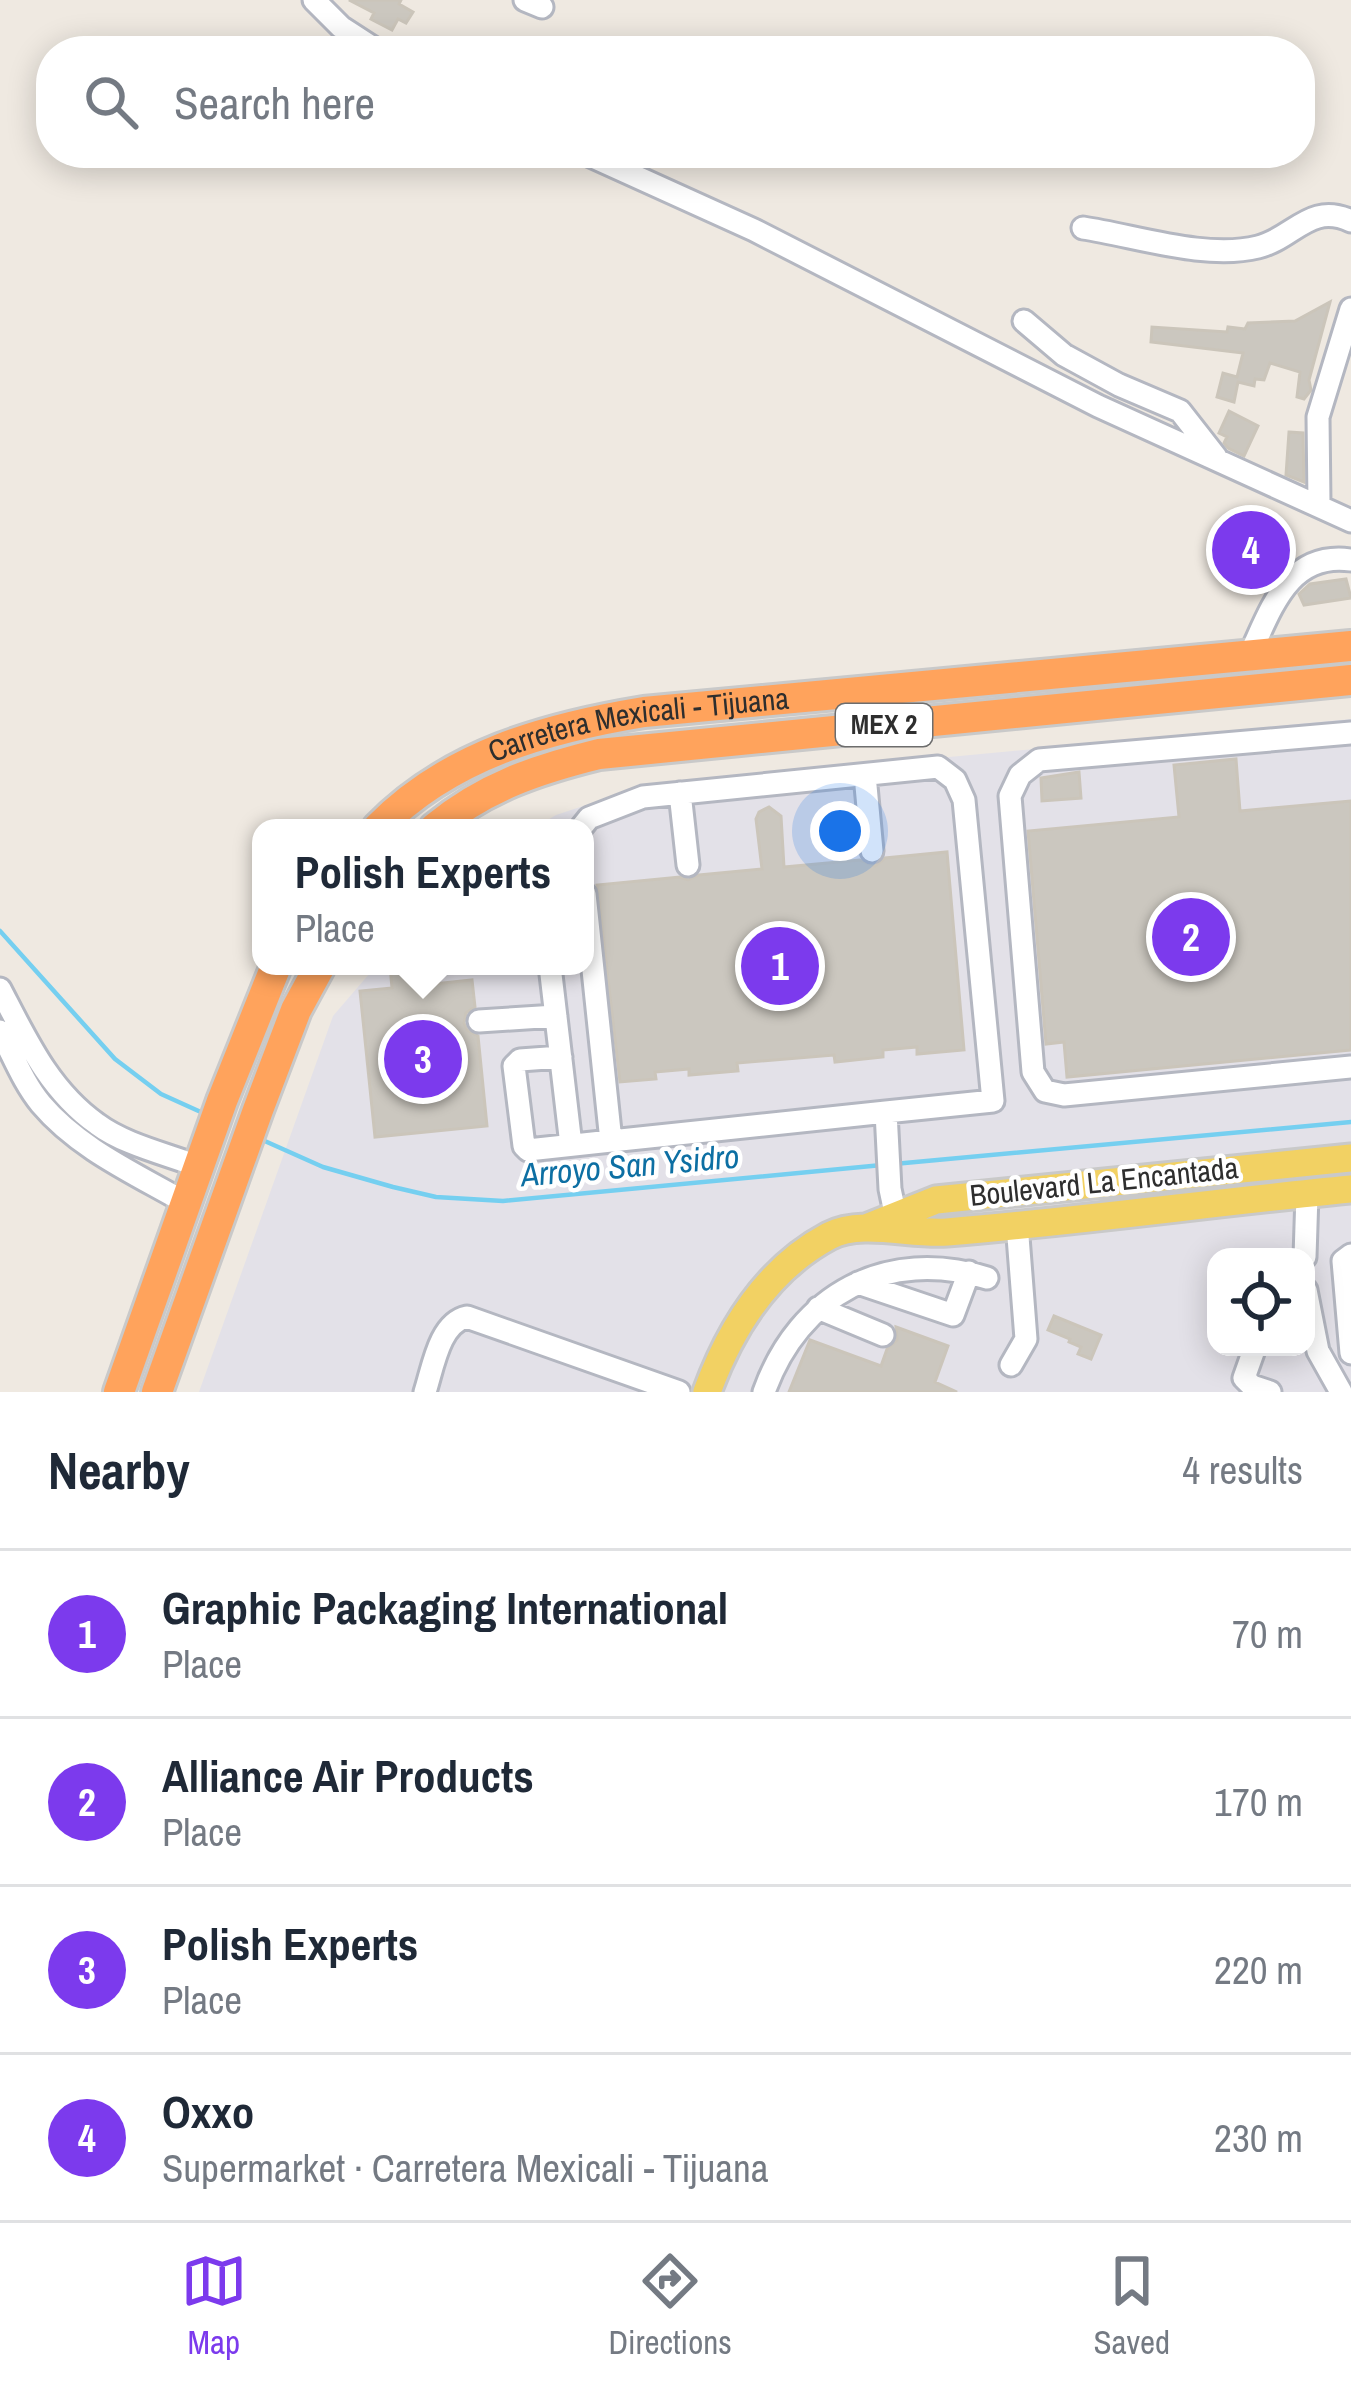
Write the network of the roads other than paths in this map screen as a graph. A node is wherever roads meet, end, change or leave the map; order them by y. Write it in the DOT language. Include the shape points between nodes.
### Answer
graph roads {
  1 [pos="314,0"];
  2 [pos="355,36"];
  3 [pos="617,168"];
  4 [pos="1351,221"];
  5 [pos="1083,229"];
  6 [pos="1351,309"];
  7 [pos="1024,321"];
  8 [pos="1216,458"];
  9 [pos="1319,504"];
  10 [pos="1351,521"];
  11 [pos="1351,560"];
  12 [pos="1351,646"];
  13 [pos="1249,656"];
  14 [pos="1351,680"];
  15 [pos="1351,733"];
  16 [pos="866,775"];
  17 [pos="680,793"];
  18 [pos="389,819"];
  19 [pos="448,819"];
  20 [pos="588,819"];
  21 [pos="872,851"];
  22 [pos="688,866"];
  23 [pos="272,975"];
  24 [pos="315,975"];
  25 [pos="551,975"];
  26 [pos="593,975"];
  27 [pos="0,989"];
  28 [pos="556,1016"];
  29 [pos="479,1021"];
  30 [pos="0,1031"];
  31 [pos="560,1057"];
  32 [pos="1351,1067"];
  33 [pos="886,1112"];
  34 [pos="94,1137"];
  35 [pos="610,1141"];
  36 [pos="571,1145"];
  37 [pos="1351,1158"];
  38 [pos="202,1162"];
  39 [pos="1351,1190"];
  40 [pos="1307,1194"];
  41 [pos="186,1203"];
  42 [pos="894,1212"];
  43 [pos="1017,1224"];
  44 [pos="1305,1248"];
  45 [pos="1351,1255"];
  46 [pos="858,1283"];
  47 [pos="818,1308"];
  48 [pos="883,1335"];
  49 [pos="1315,1336"];
  50 [pos="1351,1353"];
  51 [pos="1252,1356"];
  52 [pos="1011,1365"];
  53 [pos="646,1387"];
  54 [pos="119,1392"];
  55 [pos="157,1392"];
  56 [pos="424,1392"];
  57 [pos="679,1392"];
  58 [pos="707,1392"];
  59 [pos="764,1392"];
  60 [pos="1270,1392"];
  61 [pos="1341,1392"];
  1 -- 2 [label="street"];
  3 -- 8 [label="street"];
  4 -- 5 [label="street" via="1313,217 1262,246 1220,252"];
  6 -- 9 [label="street" via="1318,418"];
  7 -- 8 [label="street" via="1064,355 1180,411"];
  8 -- 9 [label="street"];
  9 -- 10 [label="street"];
  11 -- 13 [label="street" via="1320,560 1294,574"];
  12 -- 13 [label="highway, Carretera Mexicali - Tijuana / MEX 2"];
  13 -- 18 [label="highway, Carretera Mexicali - Tijuana / MEX 2" via="577,723 452,770"];
  14 -- 19 [label="highway, Carretera Mexicali - Tijuana / MEX 2" via="599,754 488,790"];
  15 -- 32 [label="street" via="1040,760 1010,796 1034,1072 1045,1091"];
  16 -- 17 [label="street"];
  16 -- 21 [label="street"];
  16 -- 33 [label="street" via="938,767 964,800 993,1101"];
  17 -- 20 [label="street" via="643,797"];
  17 -- 22 [label="street"];
  23 -- 38 [label="highway"];
  24 -- 55 [label="highway"];
  25 -- 28 [label="street"];
  26 -- 35 [label="street"];
  27 -- 34 [label="street" via="42,1069"];
  28 -- 29 [label="street"];
  28 -- 31 [label="street"];
  30 -- 34 [label="street" via="39,1102"];
  31 -- 36 [label="street"];
  31 -- 36 [label="street" via="514,1066 521,1140 528,1150"];
  33 -- 35 [label="street"];
  33 -- 42 [label="street"];
  34 -- 38 [label="street"];
  34 -- 41 [label="street"];
  35 -- 36 [label="street"];
  37 -- 42 [label="main road, Boulevard La Encantada" via="936,1200"];
  38 -- 41 [label="highway"];
  39 -- 40 [label="main road, Boulevard La Encantada"];
  40 -- 43 [label="main road, Boulevard La Encantada"];
  40 -- 44 [label="street"];
  41 -- 54 [label="highway"];
  42 -- 43 [label="main road, Boulevard La Encantada" via="946,1233"];
  42 -- 58 [label="main road, Boulevard La Encantada" via="832,1234 783,1269 744,1311"];
  43 -- 52 [label="street" via="1026,1339"];
  45 -- 50 [label="street" via="1343,1261"];
  46 -- 46 [label="street" via="953,1315 978,1275 937,1268"];
  46 -- 47 [label="street"];
  47 -- 48 [label="street"];
  47 -- 59 [label="street" via="777,1357"];
  49 -- 61 [label="street"];
  51 -- 60 [label="street" via="1244,1378"];
  53 -- 56 [label="street" via="467,1317 447,1330"];
  53 -- 57 [label="street"];
}
